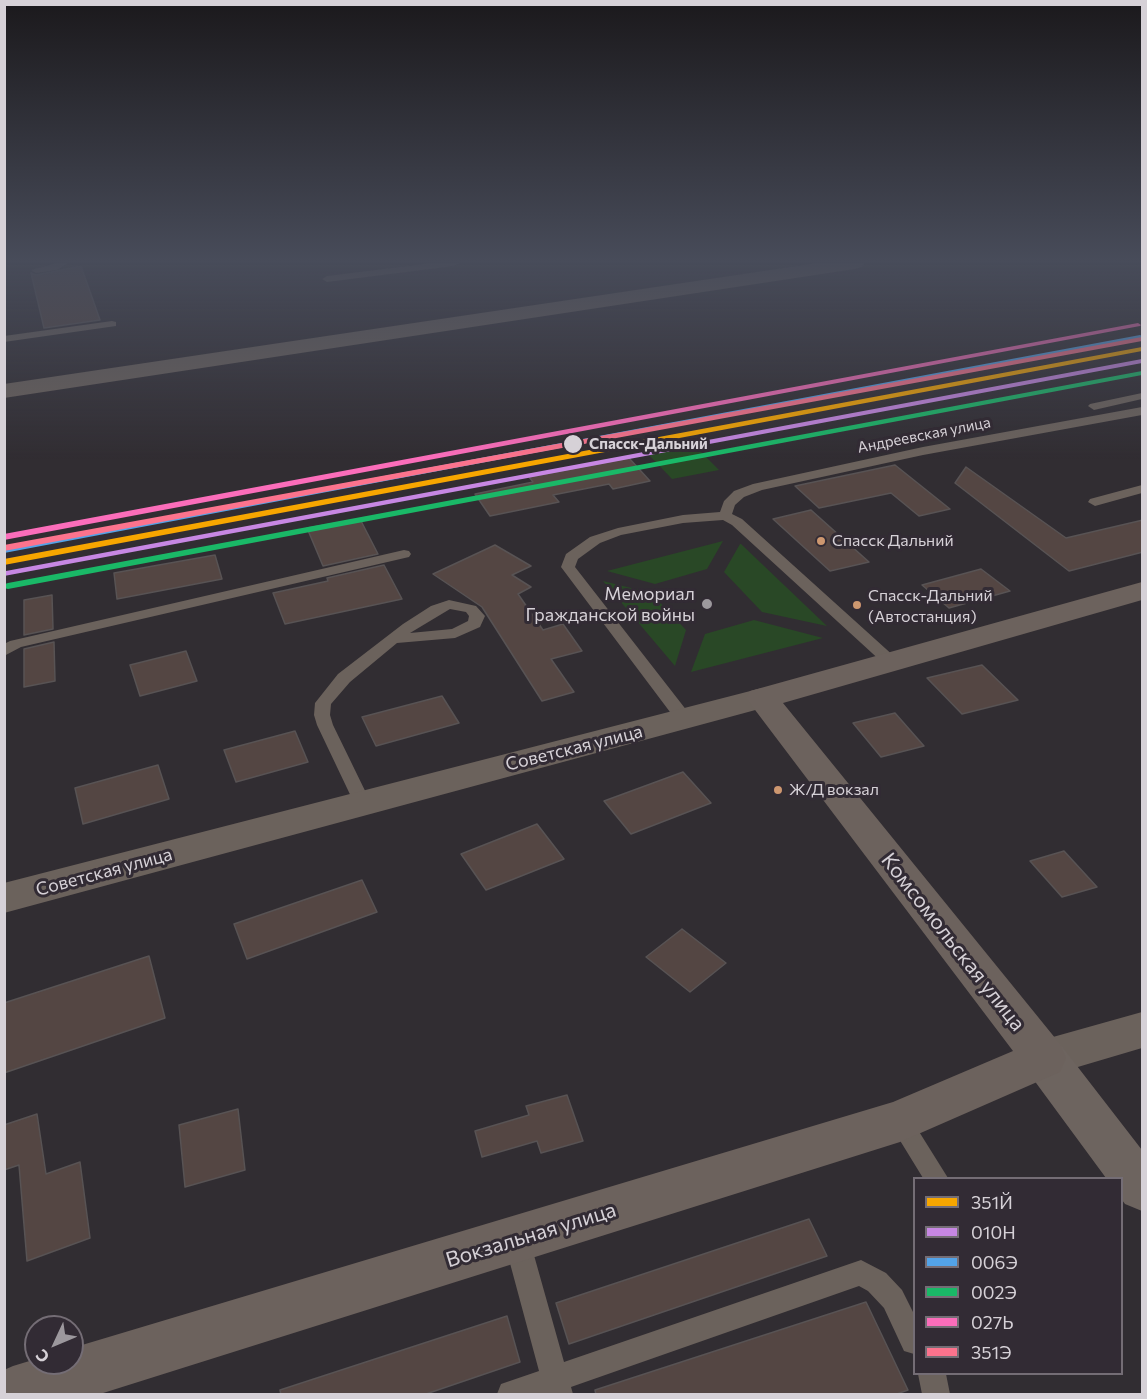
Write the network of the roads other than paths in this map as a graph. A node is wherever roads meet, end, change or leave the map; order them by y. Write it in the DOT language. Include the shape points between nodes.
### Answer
graph roads {
  1 [pos="81,328"];
  2 [pos="424,328"];
  3 [pos="4,339"];
  4 [pos="4,392"];
  5 [pos="1143,396"];
  6 [pos="1094,406"];
  7 [pos="1143,411"];
  8 [pos="1143,489"];
  9 [pos="1095,502"];
  10 [pos="725,516"];
  11 [pos="404,554"];
  12 [pos="1143,591"];
  13 [pos="393,639"];
  14 [pos="4,651"];
  15 [pos="890,661"];
  16 [pos="762,698"];
  17 [pos="685,720"];
  18 [pos="362,803"];
  19 [pos="4,898"];
  20 [pos="1143,1030"];
  21 [pos="1044,1058"];
  22 [pos="900,1121"];
  23 [pos="935,1177"];
  24 [pos="1143,1188"];
  25 [pos="517,1240"];
  26 [pos="913,1337"];
  27 [pos="932,1375"];
  28 [pos="557,1387"];
  29 [pos="13,1395"];
  30 [pos="511,1395"];
  31 [pos="936,1395"];
  1 -- 3 [label="lane"];
  2 -- 4 [label="street"];
  5 -- 6 [label="lane"];
  7 -- 10 [label="lane, Андреевская улица" via="923,451 758,487 739,494 729,504"];
  8 -- 9 [label="lane"];
  10 -- 15 [label="lane" via="737,522"];
  10 -- 17 [label="lane" via="683,519 618,532 580,549 571,557 568,567"];
  11 -- 14 [label="lane" via="16,644"];
  12 -- 15 [label="main road, Советская улица"];
  13 -- 18 [label="lane" via="344,678 323,703 325,725"];
  15 -- 16 [label="main road, Советская улица"];
  16 -- 17 [label="street, Советская улица"];
  16 -- 21 [label="main road, Комсомольская улица"];
  17 -- 18 [label="street, Советская улица"];
  18 -- 19 [label="street, Советская улица"];
  20 -- 21 [label="street"];
  21 -- 22 [label="main road, Вокзальная улица"];
  21 -- 24 [label="main road, Комсомольская улица"];
  22 -- 23 [label="lane"];
  22 -- 25 [label="main road, Вокзальная улица"];
  25 -- 28 [label="lane"];
  25 -- 29 [label="main road, Вокзальная улица"];
  26 -- 28 [label="lane" via="892,1299 878,1282 861,1273"];
  27 -- 31 [label="lane"];
  28 -- 30 [label="lane"];
}
